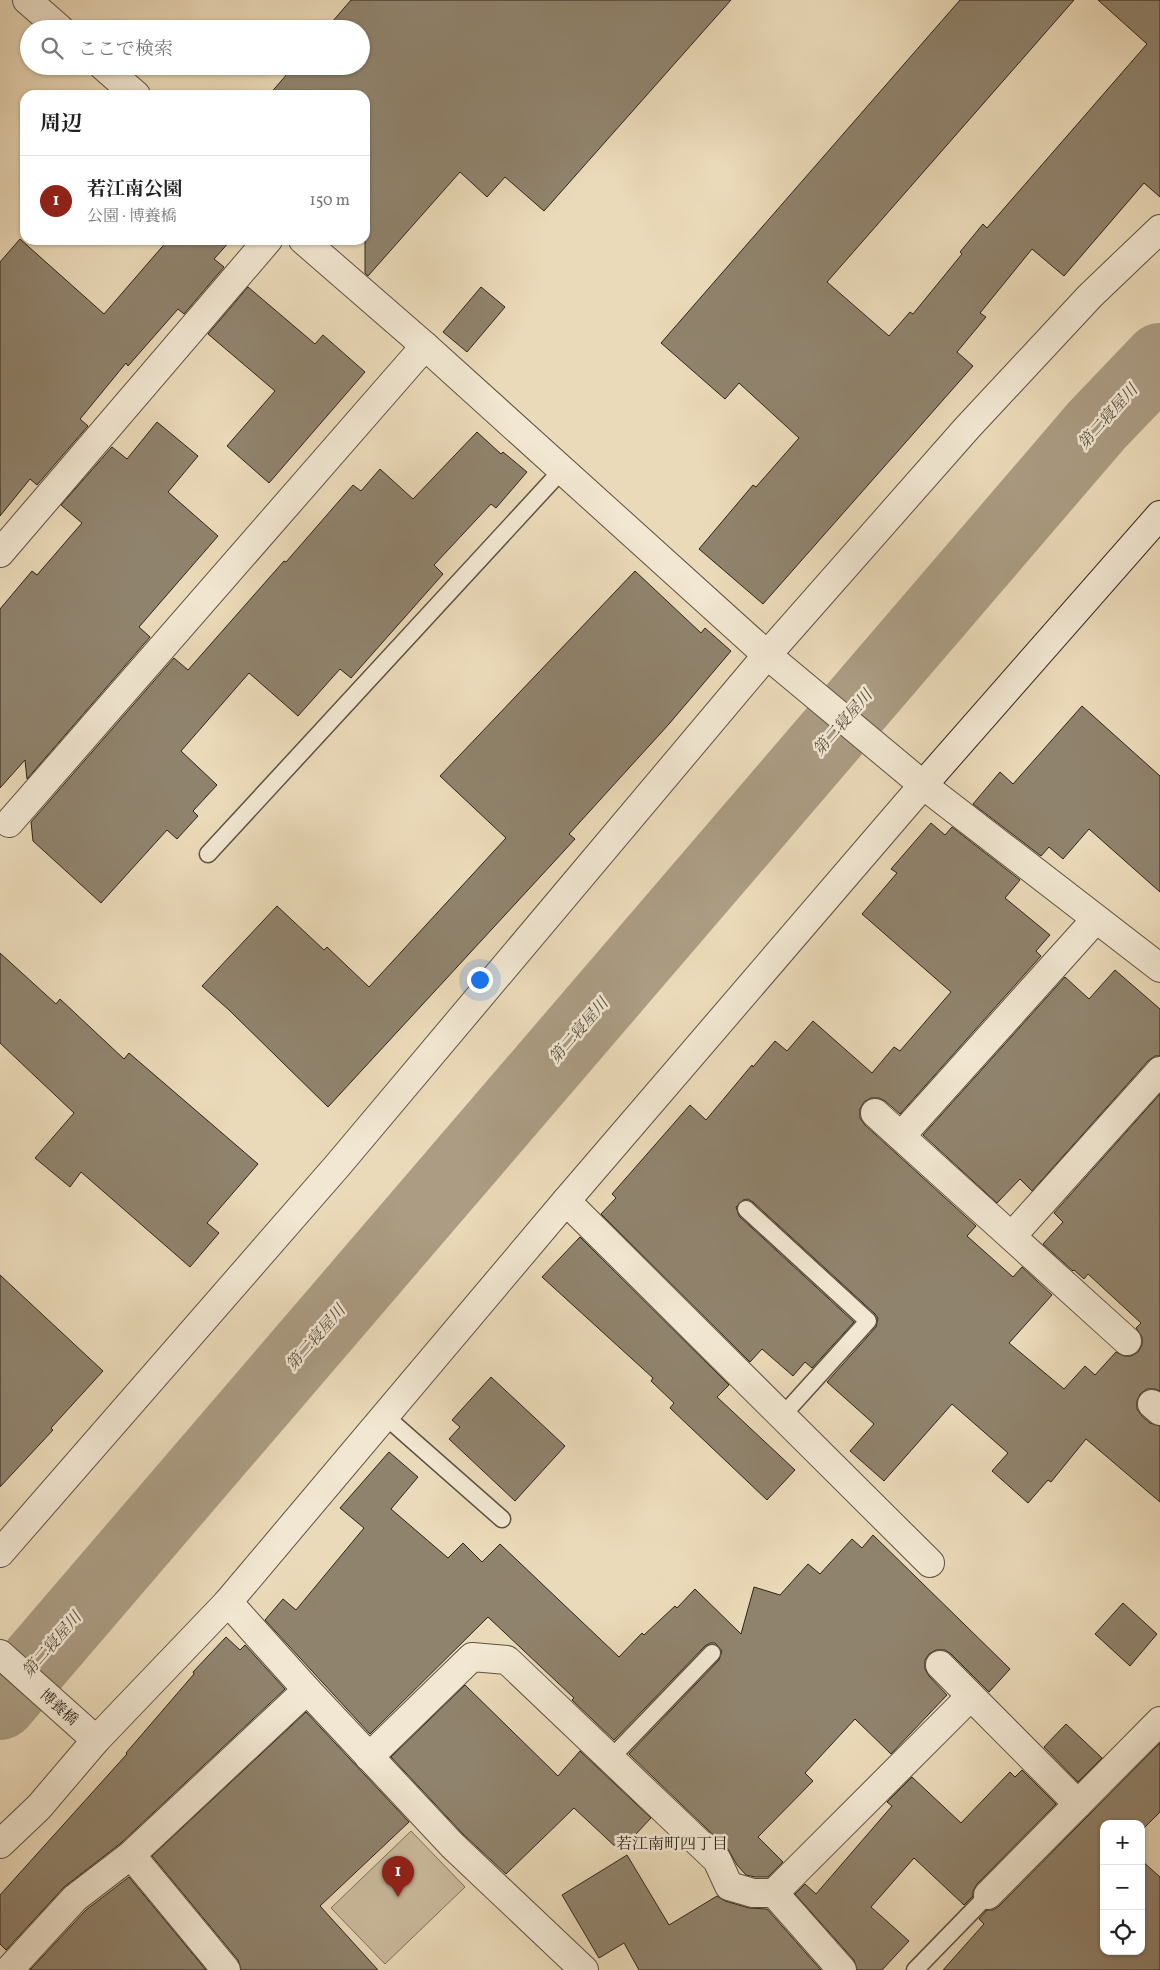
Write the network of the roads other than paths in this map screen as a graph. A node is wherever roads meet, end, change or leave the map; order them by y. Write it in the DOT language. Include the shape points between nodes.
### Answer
graph roads {
  1 [pos="27,0"];
  2 [pos="50,20"];
  3 [pos="113,75"];
  4 [pos="130,90"];
  5 [pos="1160,229"];
  6 [pos="264,245"];
  7 [pos="309,245"];
  8 [pos="425,346"];
  9 [pos="562,470"];
  10 [pos="1160,515"];
  11 [pos="0,553"];
  12 [pos="768,655"];
  13 [pos="924,785"];
  14 [pos="9,823"];
  15 [pos="208,854"];
  16 [pos="1096,919"];
  17 [pos="1160,968"];
  18 [pos="1160,1072"];
  19 [pos="875,1113"];
  20 [pos="901,1136"];
  21 [pos="566,1202"];
  22 [pos="746,1209"];
  23 [pos="1012,1236"];
  24 [pos="1127,1341"];
  25 [pos="783,1415"];
  26 [pos="385,1416"];
  27 [pos="502,1519"];
  28 [pos="0,1553"];
  29 [pos="930,1563"];
  30 [pos="228,1602"];
  31 [pos="712,1653"];
  32 [pos="0,1654"];
  33 [pos="940,1665"];
  34 [pos="307,1690"];
  35 [pos="970,1697"];
  36 [pos="1160,1721"];
  37 [pos="96,1740"];
  38 [pos="369,1757"];
  39 [pos="611,1758"];
  40 [pos="1078,1804"];
  41 [pos="0,1844"];
  42 [pos="131,1855"];
  43 [pos="774,1893"];
  44 [pos="988,1895"];
  45 [pos="10,1970"];
  46 [pos="226,1970"];
  47 [pos="583,1970"];
  48 [pos="842,1970"];
  49 [pos="915,1970"];
  1 -- 2 [label="street"];
  3 -- 4 [label="street"];
  5 -- 12 [label="street" via="1090,296 967,428"];
  6 -- 11 [label="street"];
  7 -- 8 [label="street"];
  8 -- 9 [label="street"];
  8 -- 14 [label="street"];
  9 -- 12 [label="street"];
  9 -- 15 [label="lane"];
  10 -- 13 [label="street"];
  12 -- 13 [label="street"];
  12 -- 28 [label="street" via="338,1164"];
  13 -- 16 [label="street"];
  13 -- 21 [label="street"];
  16 -- 17 [label="street"];
  16 -- 20 [label="street"];
  18 -- 23 [label="street"];
  19 -- 20 [label="street"];
  20 -- 23 [label="street"];
  21 -- 25 [label="street"];
  21 -- 26 [label="street"];
  22 -- 25 [label="lane" via="868,1321"];
  23 -- 24 [label="street"];
  25 -- 29 [label="street"];
  26 -- 27 [label="lane"];
  26 -- 30 [label="street"];
  30 -- 34 [label="street"];
  30 -- 37 [label="street"];
  31 -- 39 [label="lane"];
  32 -- 37 [label="street, 博養橋"];
  33 -- 35 [label="street"];
  34 -- 38 [label="street"];
  34 -- 42 [label="street"];
  35 -- 40 [label="street"];
  35 -- 43 [label="street"];
  36 -- 40 [label="street"];
  37 -- 41 [label="street" via="39,1807"];
  38 -- 39 [label="street" via="472,1656 507,1660"];
  38 -- 47 [label="street" via="452,1845"];
  39 -- 43 [label="street" via="716,1860 729,1886 753,1893"];
  40 -- 44 [label="street"];
  42 -- 45 [label="street" via="75,1898"];
  42 -- 46 [label="street"];
  43 -- 48 [label="street"];
  44 -- 49 [label="lane"];
}
